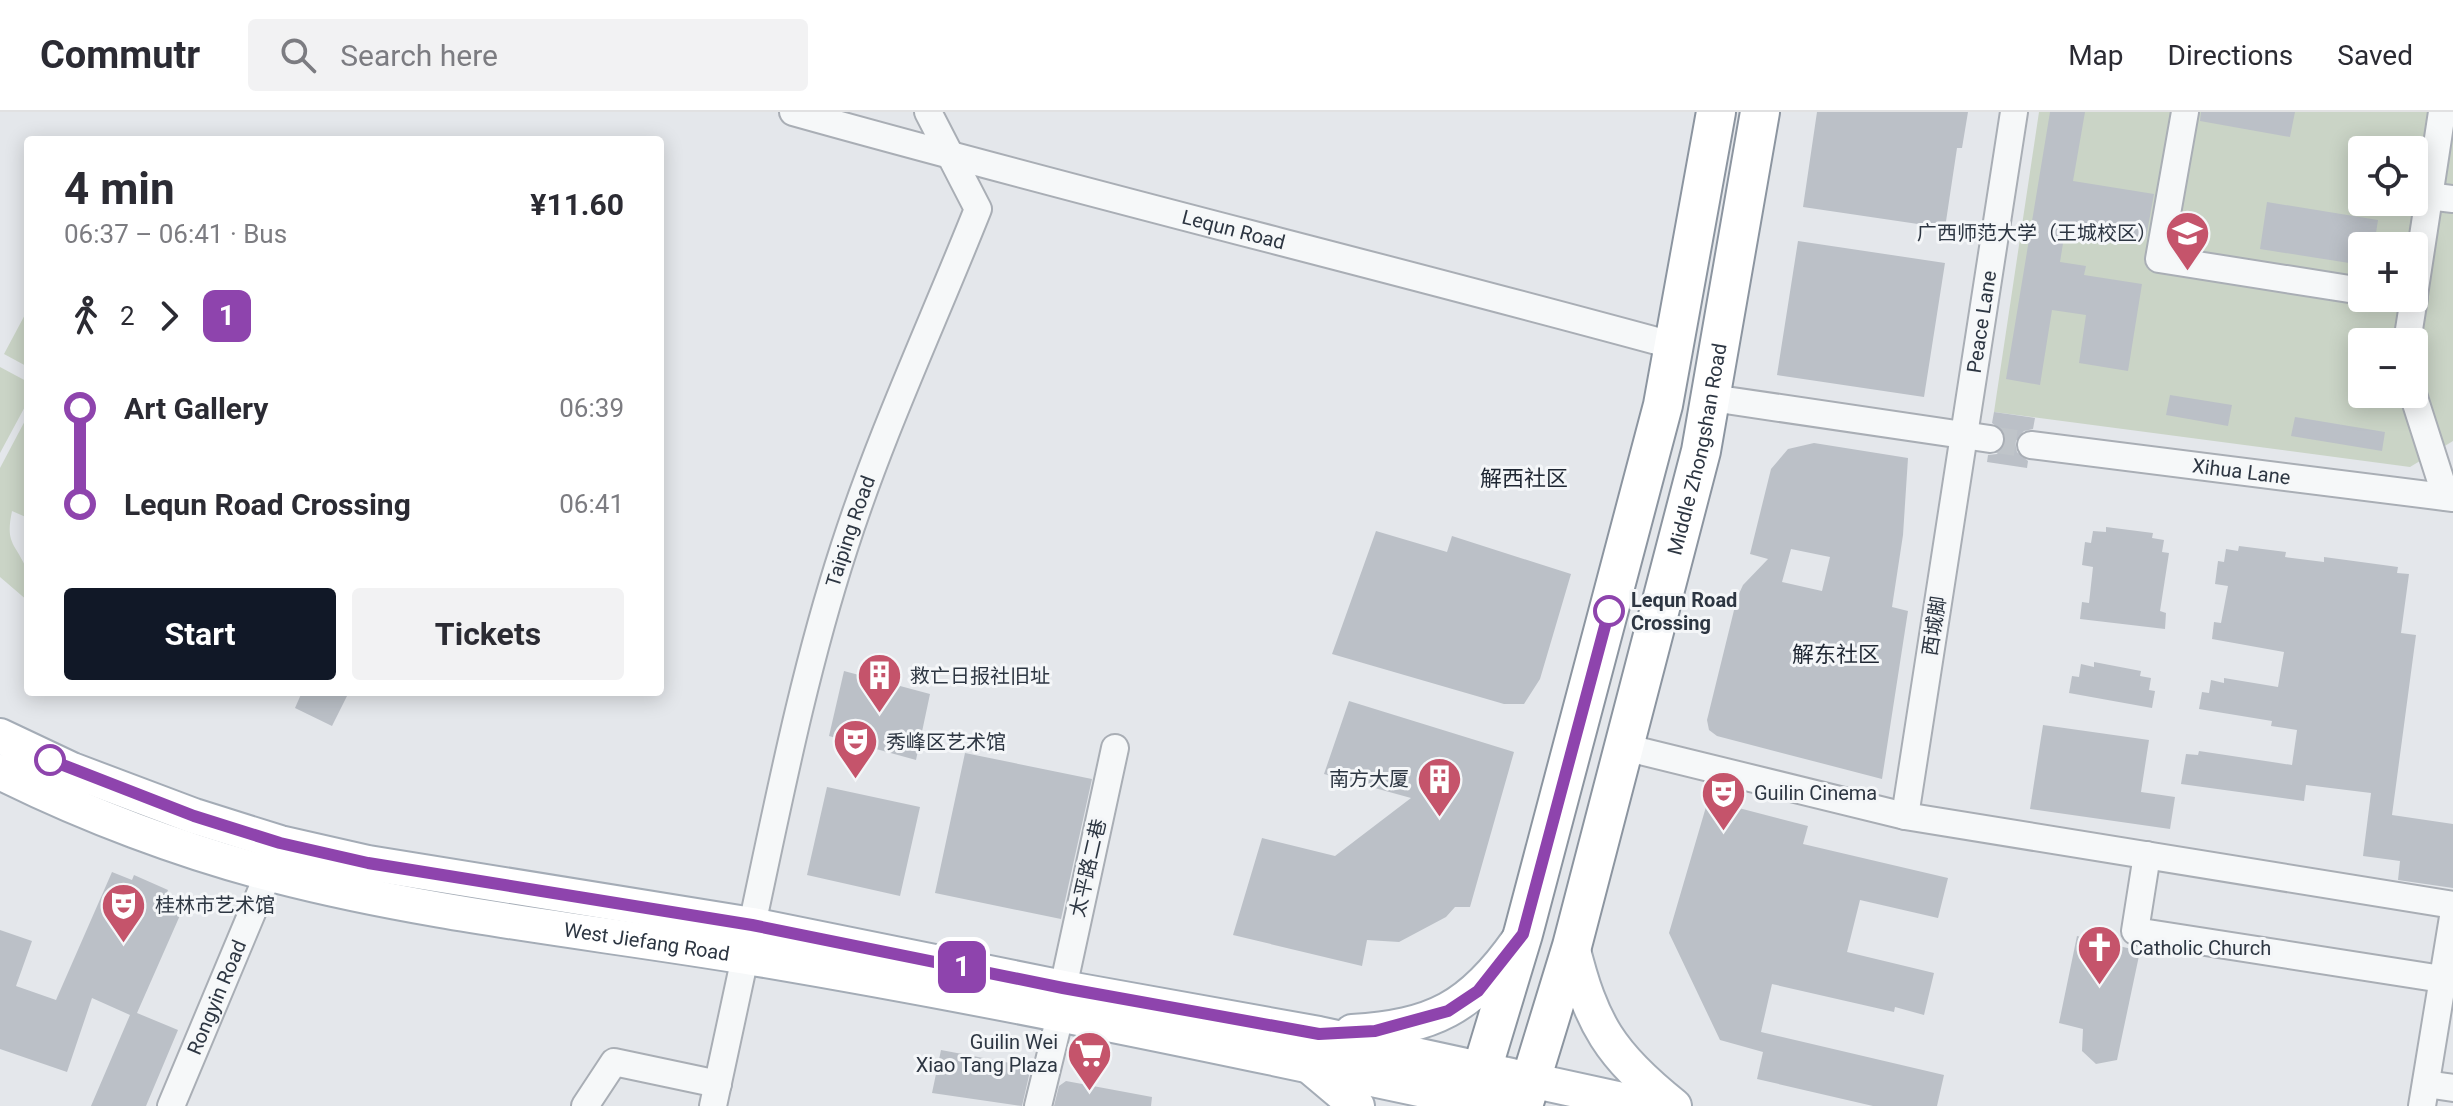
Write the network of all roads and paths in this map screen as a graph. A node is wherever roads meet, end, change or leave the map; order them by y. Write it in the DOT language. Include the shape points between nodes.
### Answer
graph roads {
  1 [pos="793,112"];
  2 [pos="928,112"];
  3 [pos="1716,112"];
  4 [pos="1760,112"];
  5 [pos="2014,112"];
  6 [pos="2185,112"];
  7 [pos="2442,112"];
  8 [pos="952,158"];
  9 [pos="2441,198"];
  10 [pos="2428,242"];
  11 [pos="2348,289"];
  12 [pos="1675,346"];
  13 [pos="1712,398"];
  14 [pos="2418,408"];
  15 [pos="1963,436"];
  16 [pos="1990,439"];
  17 [pos="2031,445"];
  18 [pos="2450,498"];
  19 [pos="0,736"];
  20 [pos="1624,747"];
  21 [pos="1115,748"];
  22 [pos="0,772"];
  23 [pos="1905,816"];
  24 [pos="2147,855"];
  25 [pos="275,859"];
  26 [pos="2453,905"];
  27 [pos="2453,917"];
  28 [pos="1523,934"];
  29 [pos="748,941"];
  30 [pos="1572,946"];
  31 [pos="2447,964"];
  32 [pos="1061,1002"];
  33 [pos="1313,1049"];
  34 [pos="2453,1088"];
  35 [pos="1527,1093"];
  36 [pos="716,1095"];
  37 [pos="2424,1095"];
  38 [pos="1481,1096"];
  39 [pos="171,1106"];
  40 [pos="585,1106"];
  41 [pos="1038,1106"];
  42 [pos="1357,1106"];
  43 [pos="1650,1106"];
  44 [pos="1674,1106"];
  1 -- 8 [label="street, Lequn Road"];
  2 -- 8 [label="street, Taiping Road"];
  3 -- 12 [label="highway"];
  4 -- 13 [label="highway, Middle Zhongshan Road"];
  5 -- 15 [label="street, Peace Lane"];
  6 -- 11 [label="street" via="2159,259"];
  7 -- 9 [label="street"];
  8 -- 12 [label="street, Lequn Road" via="1372,263"];
  8 -- 29 [label="street, Taiping Road" via="978,209 844,548 811,666"];
  9 -- 10 [label="street"];
  12 -- 28 [label="highway"];
  13 -- 15 [label="street"];
  13 -- 20 [label="highway, Middle Zhongshan Road"];
  14 -- 18 [label="street"];
  15 -- 16 [label="street"];
  15 -- 23 [label="street, 西城脚"];
  17 -- 18 [label="street, Xihua Lane"];
  19 -- 25 [label="main road, West Jiefang Road"];
  20 -- 23 [label="street"];
  20 -- 30 [label="highway, Middle Zhongshan Road"];
  21 -- 32 [label="street, 太平路二巷"];
  22 -- 25 [label="main road, West Jiefang Road" via="87,810"];
  23 -- 24 [label="street"];
  24 -- 26 [label="street"];
  24 -- 31 [label="street" via="2135,931"];
  25 -- 29 [label="main road, West Jiefang Road" via="362,896"];
  25 -- 39 [label="street, Rongyin Road"];
  27 -- 31 [label="street"];
  28 -- 33 [label="main road" via="1478,991 1448,1011"];
  28 -- 38 [label="highway"];
  29 -- 32 [label="main road, West Jiefang Road"];
  29 -- 36 [label="street, Taiping Road"];
  30 -- 35 [label="highway, Middle Zhongshan Road"];
  30 -- 44 [label="main road" via="1596,1023 1618,1055"];
  31 -- 37 [label="street"];
  32 -- 33 [label="main road, West Jiefang Road"];
  32 -- 41 [label="street, 太平路二巷"];
  33 -- 38 [label="main road, West Jiefang Road"];
  33 -- 42 [label="main road"];
  34 -- 37 [label="street"];
  35 -- 38 [label="main road, West Jiefang Road"];
  35 -- 43 [label="main road, West Jiefang Road"];
  36 -- 40 [label="street" via="614,1062"];
}
